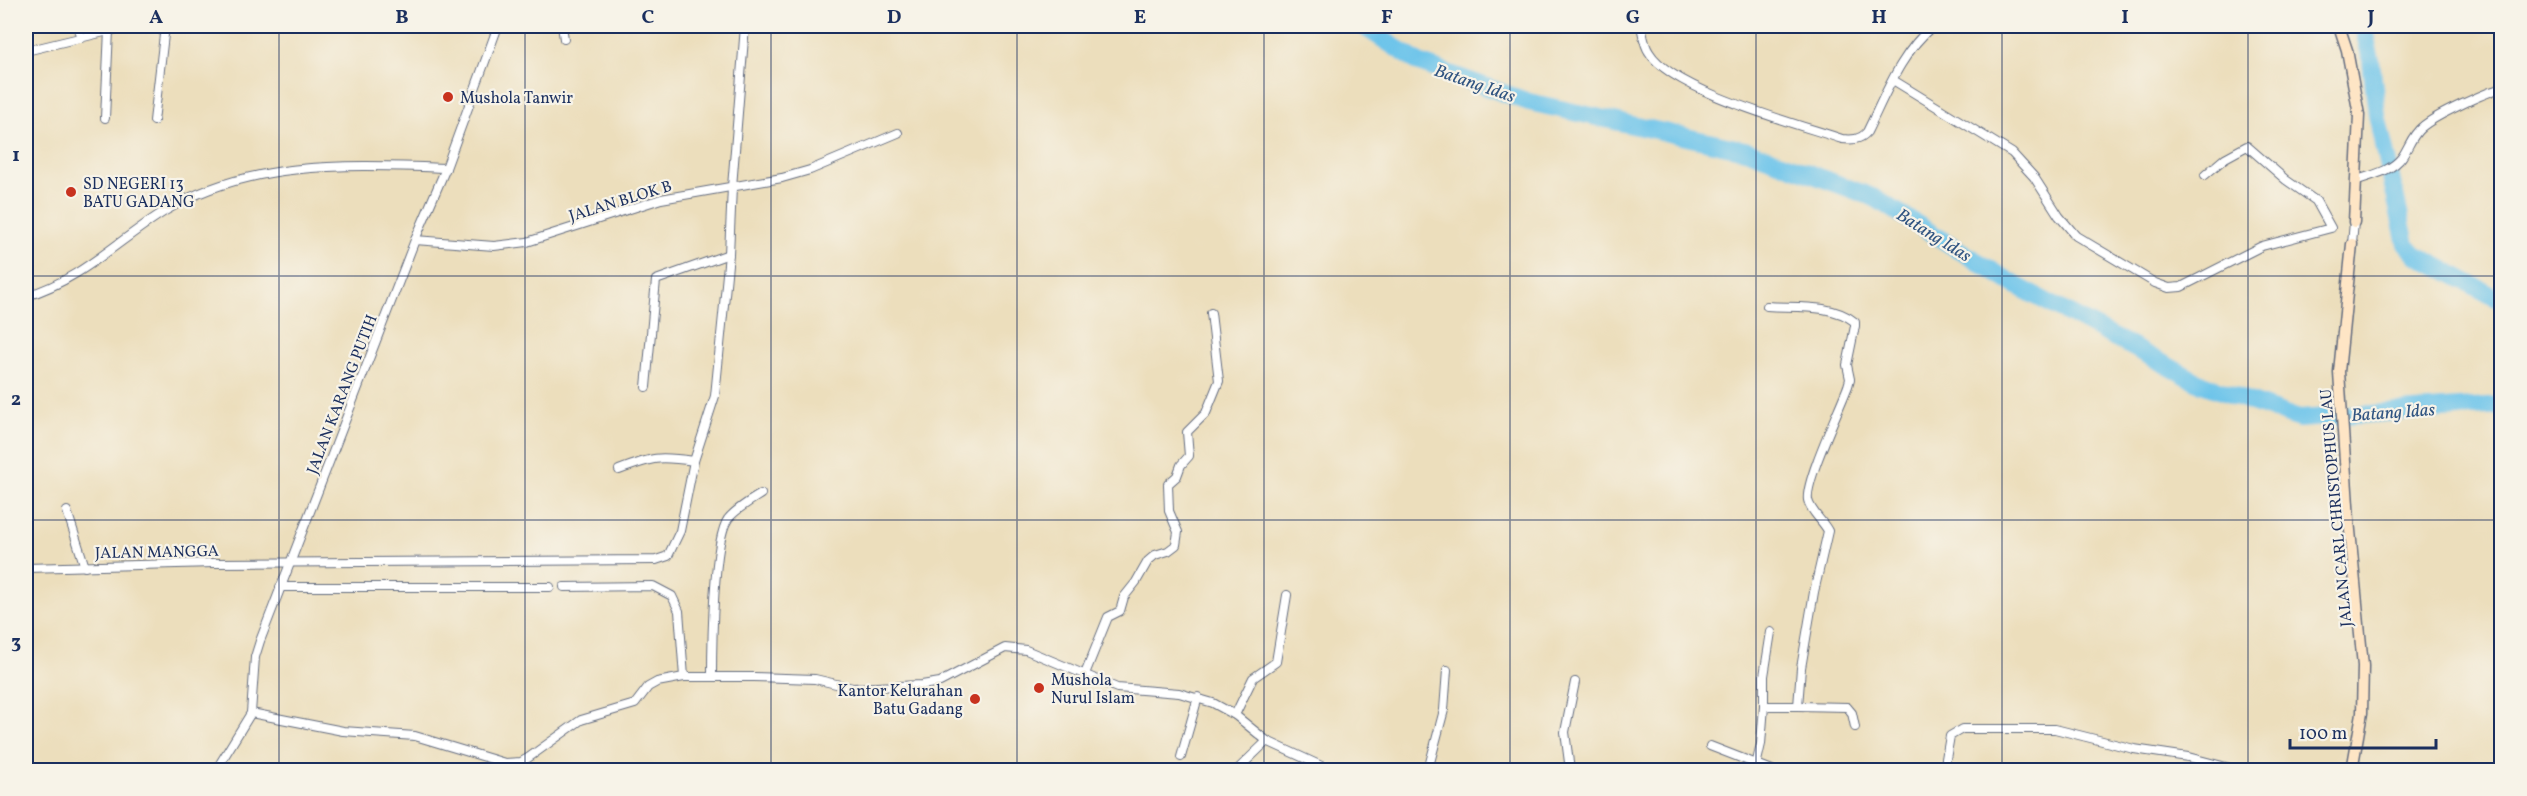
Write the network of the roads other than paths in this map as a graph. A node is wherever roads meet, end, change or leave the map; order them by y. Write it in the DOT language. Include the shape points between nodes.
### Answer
graph roads {
  1 [pos="77,26"];
  2 [pos="129,26"];
  3 [pos="165,26"];
  4 [pos="498,26"];
  5 [pos="562,26"];
  6 [pos="745,26"];
  7 [pos="1641,26"];
  8 [pos="1933,26"];
  9 [pos="2339,26"];
  10 [pos="109,30"];
  11 [pos="81,38"];
  12 [pos="564,39"];
  13 [pos="26,51"];
  14 [pos="1893,80"];
  15 [pos="2502,88"];
  16 [pos="105,118"];
  17 [pos="154,121"];
  18 [pos="898,133"];
  19 [pos="446,168"];
  20 [pos="2205,175"];
  21 [pos="2357,180"];
  22 [pos="732,187"];
  23 [pos="2354,222"];
  24 [pos="415,240"];
  25 [pos="2352,244"];
  26 [pos="729,254"];
  27 [pos="26,296"];
  28 [pos="1767,306"];
  29 [pos="1211,313"];
  30 [pos="646,387"];
  31 [pos="694,461"];
  32 [pos="619,470"];
  33 [pos="761,494"];
  34 [pos="67,511"];
  35 [pos="288,563"];
  36 [pos="85,567"];
  37 [pos="26,568"];
  38 [pos="280,587"];
  39 [pos="550,587"];
  40 [pos="564,587"];
  41 [pos="1287,595"];
  42 [pos="1771,632"];
  43 [pos="1447,670"];
  44 [pos="1086,674"];
  45 [pos="684,677"];
  46 [pos="712,677"];
  47 [pos="1575,682"];
  48 [pos="1198,697"];
  49 [pos="1764,706"];
  50 [pos="1798,706"];
  51 [pos="251,713"];
  52 [pos="1235,715"];
  53 [pos="1855,727"];
  54 [pos="1267,741"];
  55 [pos="1710,746"];
  56 [pos="1180,757"];
  57 [pos="1757,767"];
  58 [pos="216,771"];
  59 [pos="1237,771"];
  60 [pos="1330,771"];
  61 [pos="1428,771"];
  62 [pos="1570,771"];
  63 [pos="1772,771"];
  64 [pos="1944,771"];
  65 [pos="2238,771"];
  66 [pos="2352,771"];
  1 -- 11 [label="street"];
  2 -- 10 [label="street"];
  3 -- 17 [label="street"];
  4 -- 19 [label="street, JALAN KARANG PUTIH"];
  5 -- 12 [label="street"];
  6 -- 22 [label="street"];
  7 -- 14 [label="street" via="1648,52 1688,84 1842,139 1857,139 1867,132"];
  8 -- 14 [label="street" via="1917,41"];
  9 -- 21 [label="street" via="2359,115"];
  10 -- 11 [label="street"];
  10 -- 16 [label="street"];
  11 -- 13 [label="street"];
  14 -- 20 [label="street" via="2012,153 2076,236 2169,288 2181,287 2262,246 2331,228 2316,201 2247,146"];
  15 -- 21 [label="street" via="2424,125 2401,159"];
  18 -- 22 [label="street, JALAN BLOK B" via="810,170"];
  19 -- 24 [label="street, JALAN KARANG PUTIH"];
  19 -- 27 [label="street" via="369,166 276,171 225,182 165,210 83,271"];
  21 -- 23 [label="street"];
  22 -- 24 [label="street, JALAN BLOK B" via="661,199 508,246"];
  22 -- 26 [label="street"];
  23 -- 25 [label="street"];
  24 -- 35 [label="street, JALAN KARANG PUTIH"];
  25 -- 66 [label="street, JALAN CARL CHRISTOPHUS LAU" via="2339,372 2363,666 2362,713"];
  26 -- 30 [label="street" via="656,280"];
  26 -- 31 [label="street" via="715,396"];
  28 -- 50 [label="street" via="1806,306 1855,322 1847,365 1850,379 1808,495 1809,503 1828,531 1812,603"];
  29 -- 44 [label="street" via="1219,381 1206,412 1187,432 1189,456 1168,484 1169,511 1178,532 1176,545 1151,557 1124,597 1120,611 1108,617"];
  31 -- 32 [label="street" via="649,458"];
  31 -- 35 [label="street, JALAN MANGGA" via="680,531 673,549 663,559"];
  33 -- 46 [label="street" via="733,513 723,529 712,634"];
  34 -- 36 [label="street"];
  35 -- 36 [label="street, JALAN MANGGA"];
  35 -- 38 [label="street, JALAN KARANG PUTIH"];
  36 -- 37 [label="street, JALAN MANGGA"];
  38 -- 39 [label="street"];
  38 -- 51 [label="street, JALAN KARANG PUTIH" via="255,657"];
  40 -- 45 [label="street" via="653,586 672,596 679,611"];
  41 -- 52 [label="street" via="1276,662 1253,678"];
  42 -- 49 [label="street"];
  43 -- 61 [label="street" via="1444,710"];
  44 -- 46 [label="street" via="1010,647 940,682 922,685 863,688 801,678"];
  44 -- 48 [label="street" via="1126,690 1163,690"];
  45 -- 46 [label="street"];
  45 -- 51 [label="street" via="652,684 641,700 581,720 528,758 513,763 415,736 343,731"];
  47 -- 62 [label="street" via="1565,732"];
  48 -- 52 [label="street"];
  48 -- 56 [label="street"];
  49 -- 50 [label="street"];
  49 -- 57 [label="street"];
  50 -- 53 [label="street" via="1847,707"];
  51 -- 58 [label="street, JALAN KARANG PUTIH"];
  52 -- 54 [label="street"];
  54 -- 59 [label="street"];
  54 -- 60 [label="street"];
  55 -- 57 [label="street"];
  57 -- 63 [label="street"];
  64 -- 65 [label="street" via="1950,736 1962,729 2055,729"];
}
